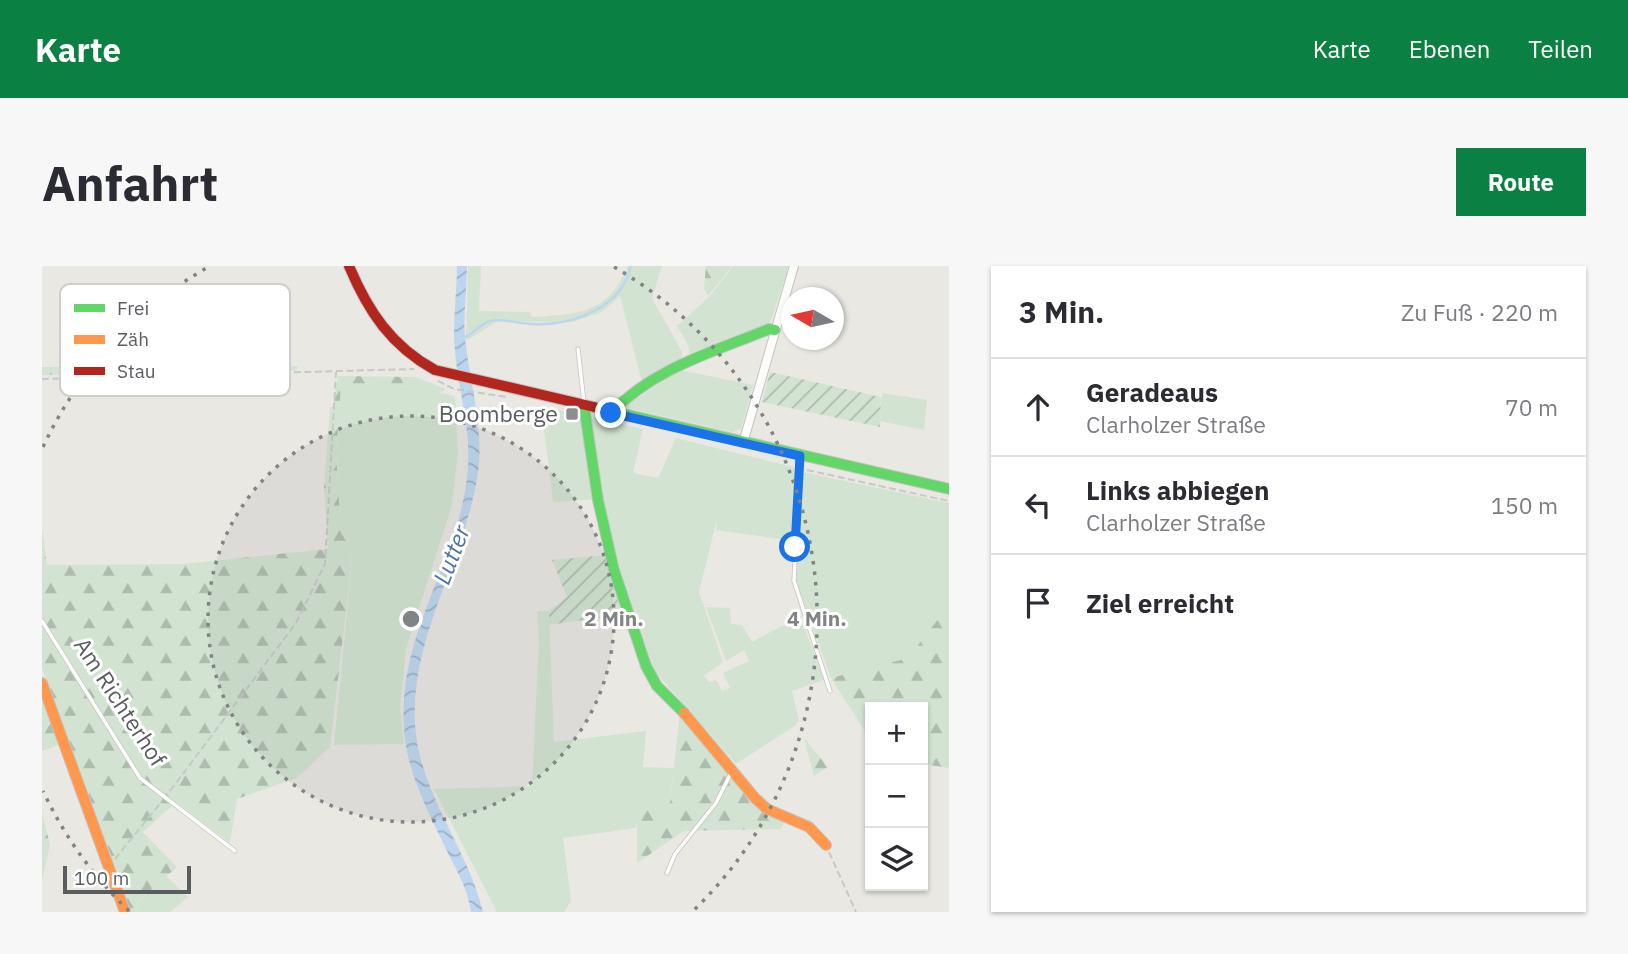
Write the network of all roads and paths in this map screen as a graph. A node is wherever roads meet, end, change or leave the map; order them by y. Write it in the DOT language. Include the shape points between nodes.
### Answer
graph roads {
  1 [pos="349,266"];
  2 [pos="794,266"];
  3 [pos="775,330"];
  4 [pos="578,349"];
  5 [pos="415,368"];
  6 [pos="336,372"];
  7 [pos="290,373"];
  8 [pos="42,379"];
  9 [pos="60,379"];
  10 [pos="454,389"];
  11 [pos="481,396"];
  12 [pos="584,406"];
  13 [pos="611,413"];
  14 [pos="743,443"];
  15 [pos="799,461"];
  16 [pos="949,489"];
  17 [pos="949,501"];
  18 [pos="42,621"];
  19 [pos="42,683"];
  20 [pos="830,691"];
  21 [pos="734,768"];
  22 [pos="165,796"];
  23 [pos="826,845"];
  24 [pos="235,851"];
  25 [pos="109,865"];
  26 [pos="667,873"];
  27 [pos="125,912"];
  28 [pos="856,912"];
  1 -- 12 [label="street" via="366,305 393,342 419,363 452,376"];
  2 -- 3 [label="street"];
  3 -- 13 [label="street" via="689,360 621,401"];
  3 -- 14 [label="street"];
  4 -- 12 [label="lane"];
  5 -- 6 [label="path"];
  6 -- 7 [label="path"];
  6 -- 22 [label="path" via="326,564 296,622"];
  8 -- 9 [label="path"];
  10 -- 11 [label="path"];
  12 -- 13 [label="street"];
  12 -- 21 [label="street" via="614,569 646,666 657,686"];
  13 -- 14 [label="street"];
  14 -- 15 [label="street"];
  15 -- 16 [label="street"];
  15 -- 17 [label="path" via="808,471"];
  15 -- 20 [label="lane" via="794,581"];
  18 -- 22 [label="lane, Am Richterhof" via="140,778"];
  19 -- 25 [label="street"];
  21 -- 23 [label="street" via="767,809 809,827"];
  21 -- 26 [label="lane" via="716,803 675,854"];
  22 -- 24 [label="lane, Am Richterhof"];
  22 -- 25 [label="path"];
  23 -- 28 [label="path"];
  25 -- 27 [label="street"];
}
